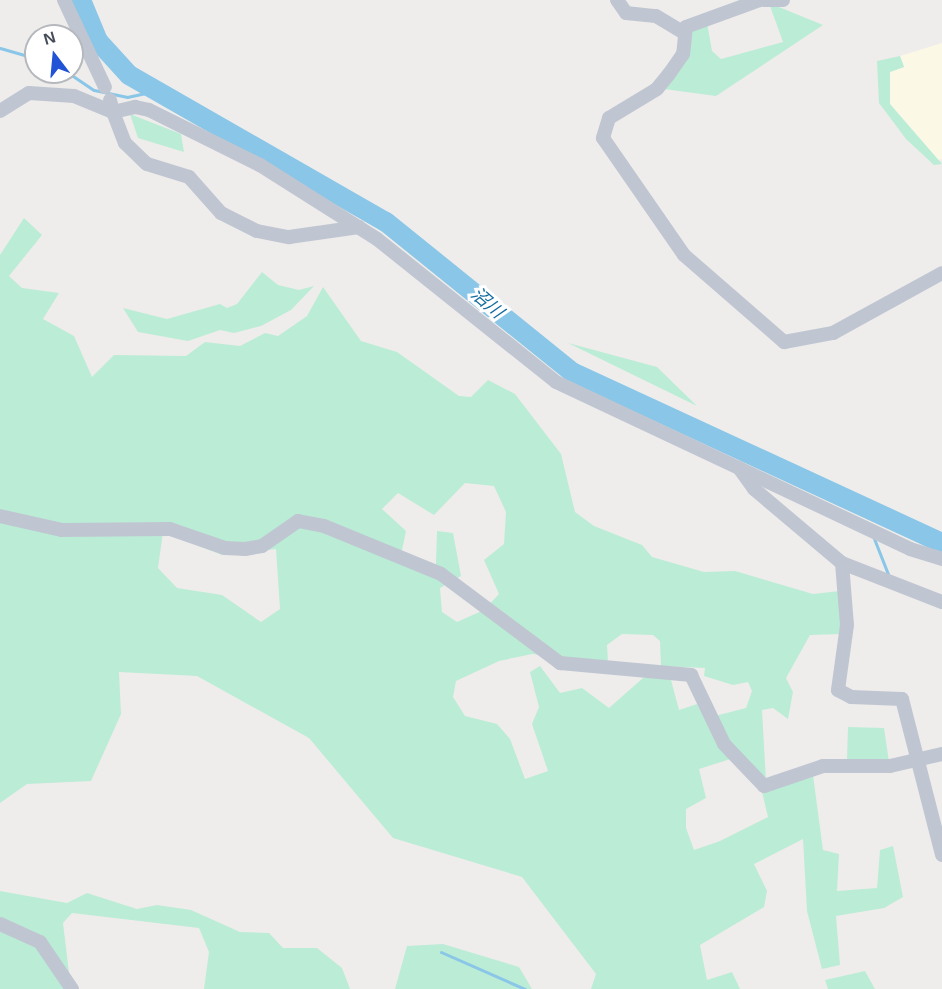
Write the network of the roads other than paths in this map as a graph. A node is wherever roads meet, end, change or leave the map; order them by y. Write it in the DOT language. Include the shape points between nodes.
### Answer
graph roads {
  1 [pos="64,0"];
  2 [pos="617,0"];
  3 [pos="762,0"];
  4 [pos="783,0"];
  5 [pos="683,33"];
  6 [pos="109,100"];
  7 [pos="0,111"];
  8 [pos="359,227"];
  9 [pos="942,273"];
  10 [pos="739,468"];
  11 [pos="0,516"];
  12 [pos="942,559"];
  13 [pos="842,563"];
  14 [pos="942,602"];
  15 [pos="942,754"];
  16 [pos="915,760"];
  17 [pos="942,855"];
  18 [pos="0,924"];
  19 [pos="72,989"];
  1 -- 6 [label="street"];
  2 -- 5 [label="street" via="626,13 657,16"];
  3 -- 4 [label="street"];
  3 -- 5 [label="street"];
  5 -- 9 [label="street" via="683,54 657,89 609,118 602,130 684,255 784,342 833,333"];
  6 -- 7 [label="street" via="54,93 22,95"];
  6 -- 8 [label="street" via="171,119 260,165"];
  6 -- 8 [label="street" via="125,143 147,164 189,177 221,213 257,231 289,237"];
  8 -- 10 [label="street" via="556,382"];
  10 -- 12 [label="street" via="910,549"];
  10 -- 13 [label="street" via="754,489"];
  11 -- 16 [label="street" via="62,530 170,529 225,548 245,549 262,546 304,520 433,570 560,663 691,675 724,744 764,786 823,766 890,766"];
  13 -- 14 [label="street"];
  13 -- 16 [label="street" via="847,625 838,690 851,697 902,699"];
  15 -- 16 [label="street"];
  16 -- 17 [label="street"];
  18 -- 19 [label="street" via="40,942"];
}
